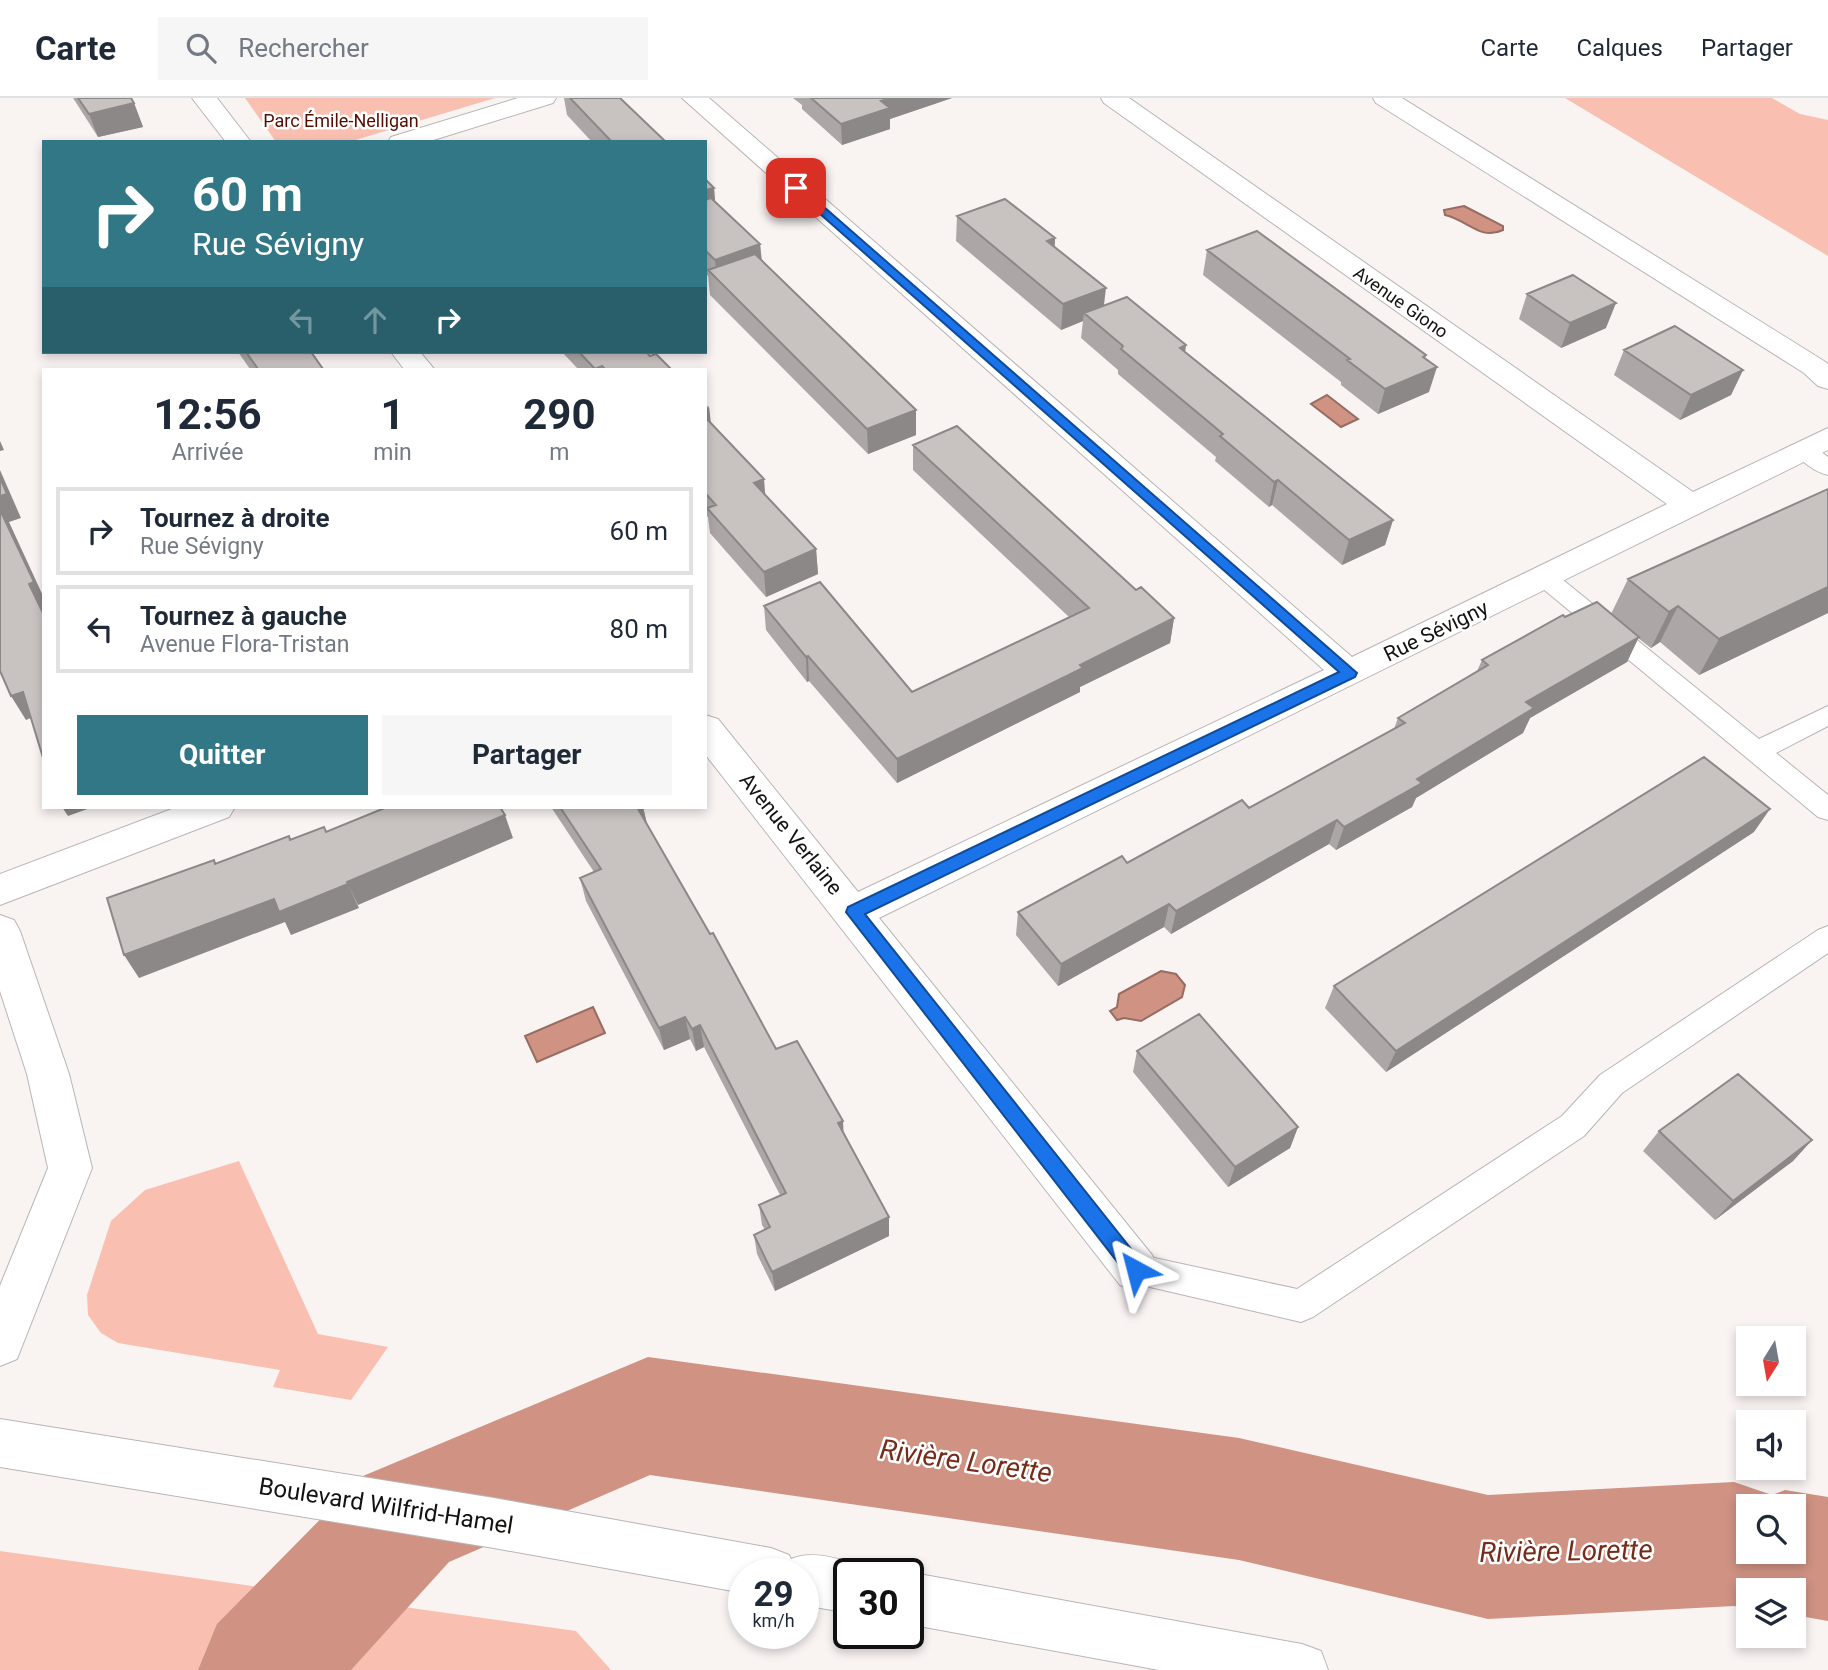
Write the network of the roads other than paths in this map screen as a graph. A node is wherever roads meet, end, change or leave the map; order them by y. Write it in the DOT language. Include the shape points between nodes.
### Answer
graph roads {
  1 [pos="204,98"];
  2 [pos="544,98"];
  3 [pos="694,98"];
  4 [pos="1113,98"];
  5 [pos="1385,98"];
  6 [pos="237,140"];
  7 [pos="407,140"];
  8 [pos="407,354"];
  9 [pos="418,368"];
  10 [pos="1828,380"];
  11 [pos="1820,452"];
  12 [pos="1690,505"];
  13 [pos="1544,577"];
  14 [pos="1349,673"];
  15 [pos="1828,715"];
  16 [pos="707,730"];
  17 [pos="1757,751"];
  18 [pos="211,809"];
  19 [pos="1828,810"];
  20 [pos="0,890"];
  21 [pos="854,912"];
  22 [pos="0,931"];
  23 [pos="1828,938"];
  24 [pos="1136,1270"];
  25 [pos="0,1343"];
  26 [pos="0,1443"];
  27 [pos="728,1565"];
  28 [pos="924,1601"];
  29 [pos="1302,1670"];
  1 -- 6 [label="street"];
  2 -- 7 [label="street"];
  3 -- 14 [label="street"];
  4 -- 12 [label="street, Avenue Giono"];
  5 -- 10 [label="street"];
  8 -- 9 [label="street"];
  11 -- 12 [label="street, Rue Sévigny"];
  12 -- 13 [label="street, Rue Sévigny"];
  13 -- 14 [label="street, Rue Sévigny"];
  13 -- 17 [label="lane"];
  14 -- 21 [label="street, Rue Sévigny"];
  15 -- 17 [label="lane"];
  16 -- 21 [label="street, Avenue Verlaine"];
  17 -- 19 [label="lane"];
  18 -- 20 [label="street"];
  21 -- 24 [label="street, Avenue Verlaine"];
  22 -- 25 [label="street" via="48,1074 70,1168"];
  23 -- 24 [label="lane" via="1611,1084 1573,1126 1301,1306"];
  26 -- 27 [label="street, Boulevard Wilfrid-Hamel"];
  28 -- 29 [label="street"];
}
